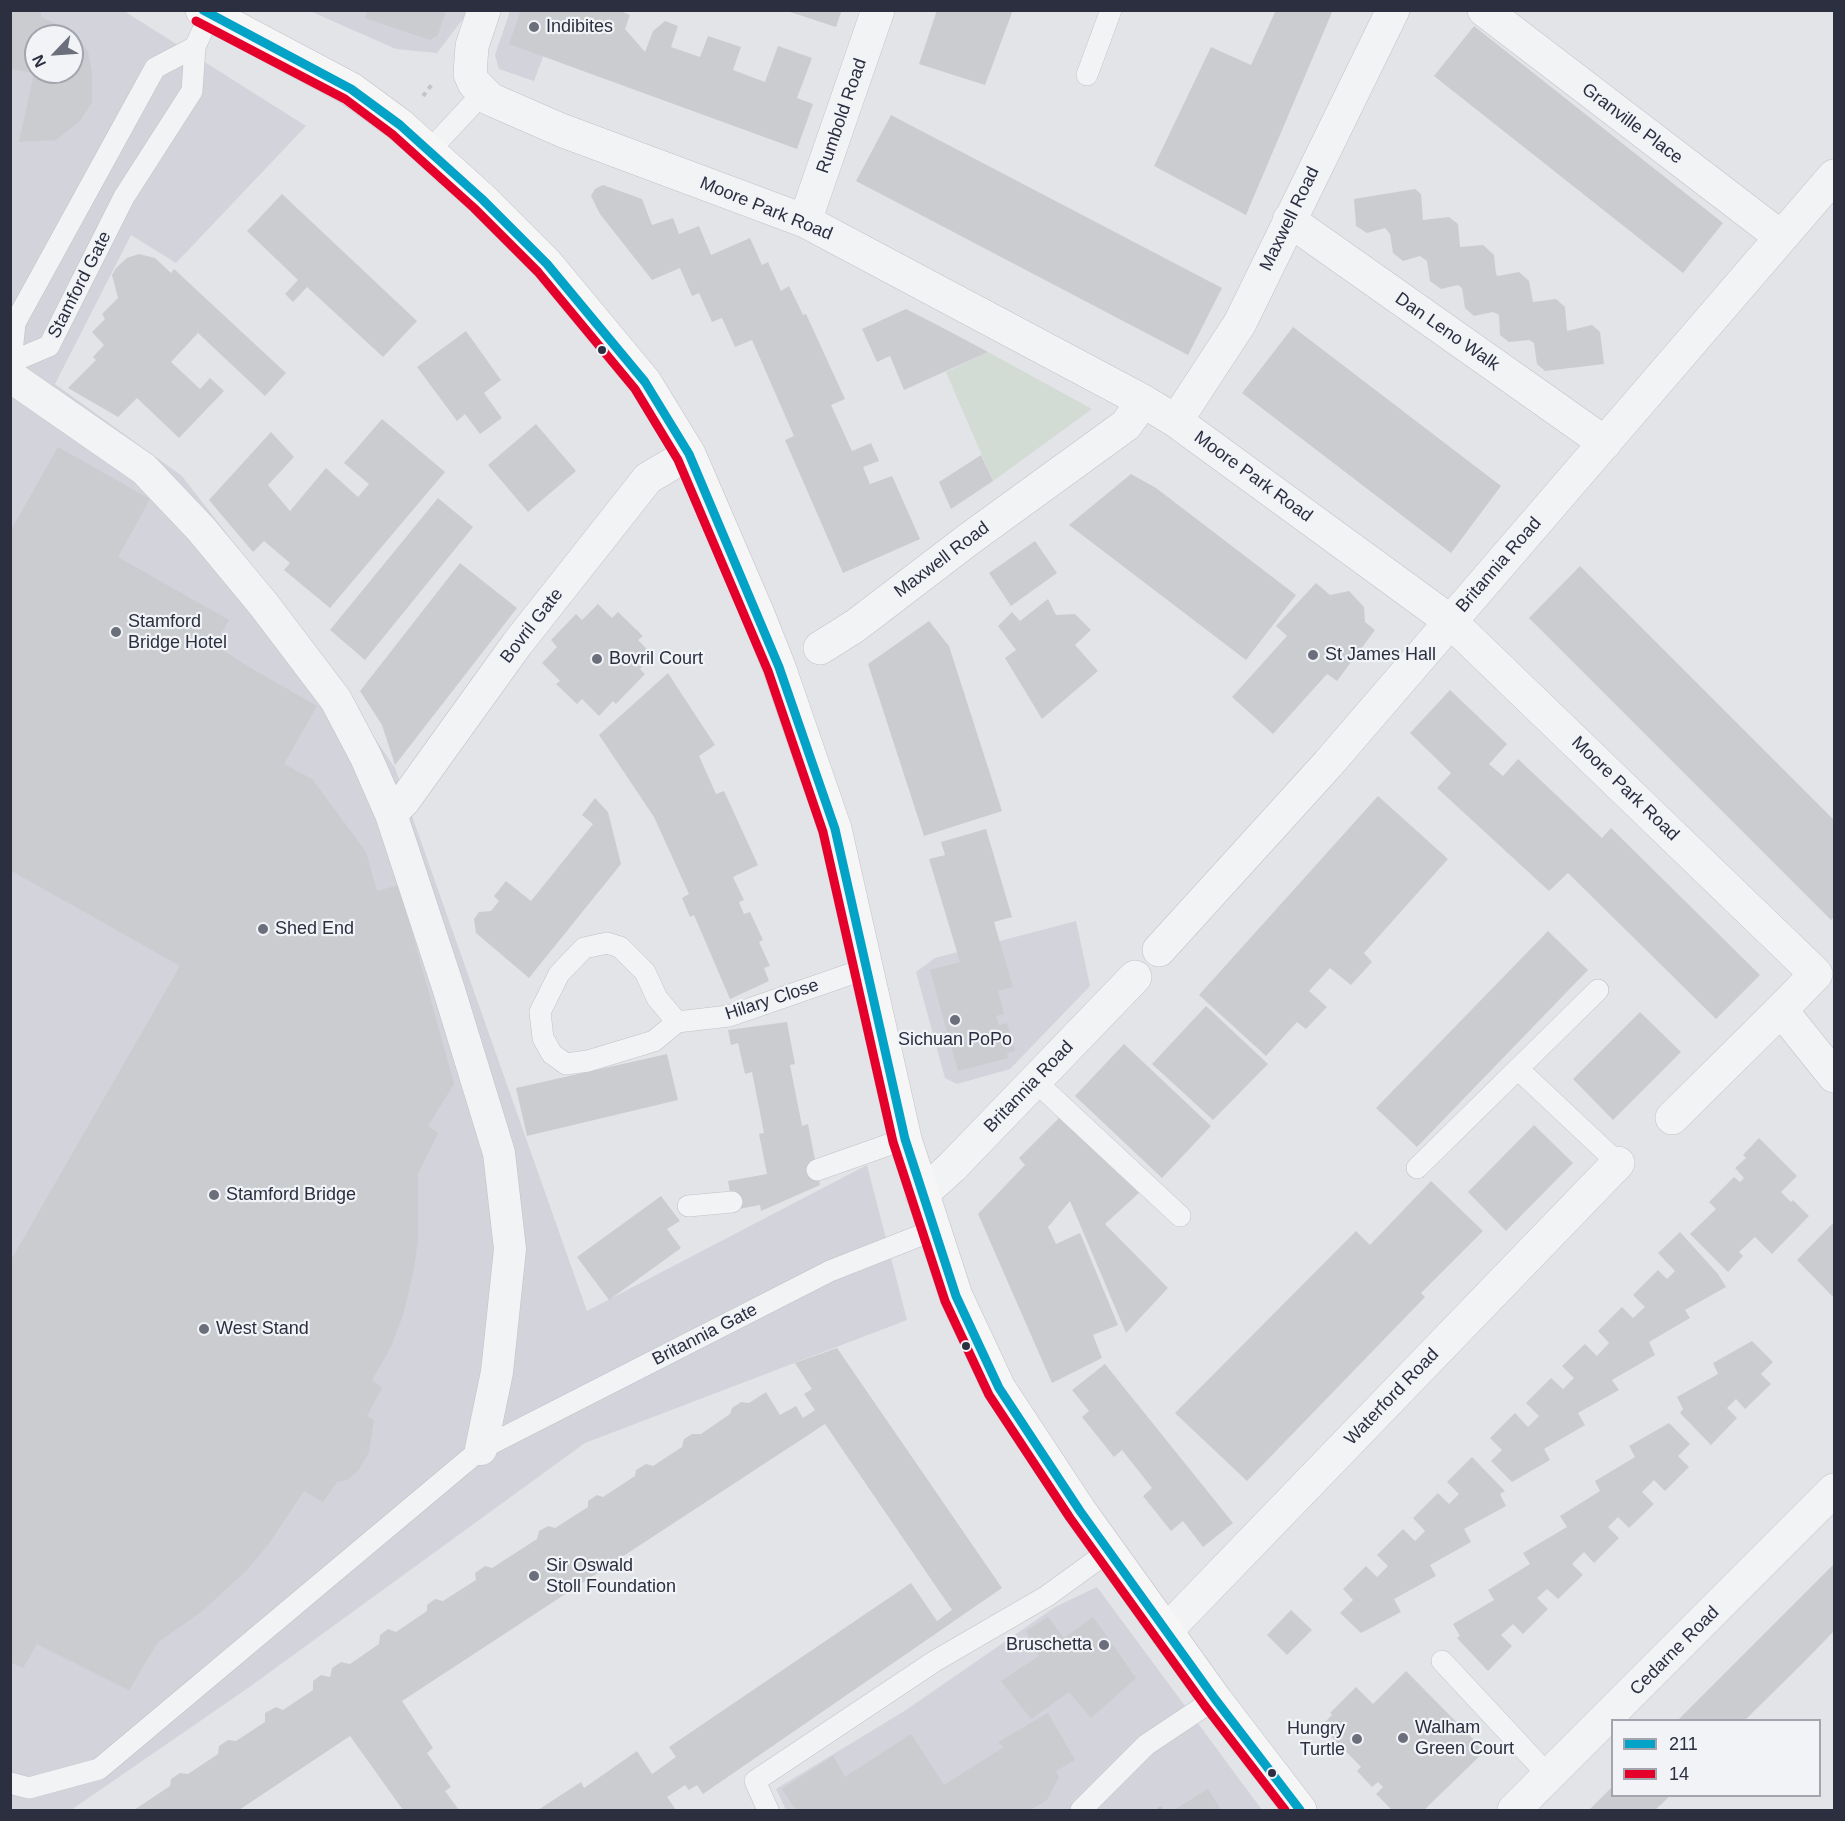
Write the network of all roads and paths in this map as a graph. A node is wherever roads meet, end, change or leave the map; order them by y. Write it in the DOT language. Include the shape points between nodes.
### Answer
graph roads {
  1 [pos="484,10"];
  2 [pos="878,10"];
  3 [pos="1111,10"];
  4 [pos="1484,10"];
  5 [pos="1392,11"];
  6 [pos="206,12"];
  7 [pos="195,47"];
  8 [pos="1087,75"];
  9 [pos="476,84"];
  10 [pos="429,151"];
  11 [pos="1834,176"];
  12 [pos="1288,220"];
  13 [pos="805,221"];
  14 [pos="1781,237"];
  15 [pos="10,376"];
  16 [pos="1143,401"];
  17 [pos="1176,421"];
  18 [pos="1605,442"];
  19 [pos="689,454"];
  20 [pos="1450,621"];
  21 [pos="820,648"];
  22 [pos="391,814"];
  23 [pos="1159,950"];
  24 [pos="1825,965"];
  25 [pos="865,969"];
  26 [pos="1135,977"];
  27 [pos="1598,990"];
  28 [pos="1781,1010"];
  29 [pos="677,1022"];
  30 [pos="1519,1070"];
  31 [pos="1834,1076"];
  32 [pos="1035,1081"];
  33 [pos="1672,1118"];
  34 [pos="905,1139"];
  35 [pos="1618,1163"];
  36 [pos="1417,1168"];
  37 [pos="818,1170"];
  38 [pos="922,1194"];
  39 [pos="732,1202"];
  40 [pos="688,1206"];
  41 [pos="1180,1216"];
  42 [pos="934,1230"];
  43 [pos="481,1449"];
  44 [pos="1834,1490"];
  45 [pos="1109,1551"];
  46 [pos="1166,1631"];
  47 [pos="1442,1660"];
  48 [pos="1215,1699"];
  49 [pos="1549,1776"];
  50 [pos="10,1783"];
  51 [pos="768,1810"];
  52 [pos="1081,1810"];
  53 [pos="1300,1810"];
  54 [pos="1514,1810"];
  1 -- 9 [label="street" via="472,46"];
  2 -- 13 [label="street, Rumbold Road"];
  3 -- 8 [label="lane"];
  4 -- 14 [label="street, Granville Place"];
  5 -- 12 [label="street, Maxwell Road"];
  6 -- 7 [label="lane, Stamford Gate"];
  6 -- 10 [label="main road" via="351,89 400,124"];
  7 -- 7 [label="lane, Stamford Gate" via="192,91 124,197 49,346 10,362 15,323 155,68"];
  9 -- 10 [label="lane"];
  9 -- 13 [label="street, Moore Park Road" via="490,99 561,130"];
  10 -- 19 [label="main road" via="548,264 645,382"];
  11 -- 14 [label="street, Britannia Road"];
  12 -- 17 [label="street, Maxwell Road" via="1240,323"];
  12 -- 18 [label="street, Dan Leno Walk"];
  13 -- 16 [label="street, Moore Park Road"];
  14 -- 18 [label="street, Britannia Road"];
  15 -- 22 [label="street" via="144,469 201,529 336,700"];
  16 -- 17 [label="street, Moore Park Road"];
  16 -- 21 [label="street, Maxwell Road" via="1126,425"];
  17 -- 20 [label="street, Moore Park Road"];
  18 -- 20 [label="street, Britannia Road"];
  19 -- 22 [label="street, Bovril Gate" via="648,478 517,644"];
  19 -- 25 [label="main road" via="779,667 835,829"];
  20 -- 23 [label="street, Britannia Road" via="1328,764"];
  20 -- 24 [label="street, Moore Park Road"];
  22 -- 43 [label="street" via="499,1153 510,1249 497,1372"];
  24 -- 28 [label="street, Moore Park Road"];
  25 -- 29 [label="lane, Hilary Close" via="729,1016"];
  25 -- 34 [label="main road"];
  26 -- 32 [label="street, Britannia Road"];
  27 -- 30 [label="lane"];
  28 -- 31 [label="street"];
  28 -- 33 [label="street"];
  29 -- 29 [label="lane" via="657,998 645,972 620,947 607,944 584,948 575,956 559,974 540,1012 543,1038 552,1054 566,1064 654,1041"];
  30 -- 35 [label="lane"];
  30 -- 36 [label="lane"];
  32 -- 38 [label="street, Britannia Road"];
  32 -- 41 [label="lane"];
  34 -- 37 [label="lane"];
  34 -- 38 [label="main road"];
  35 -- 46 [label="street, Waterford Road"];
  38 -- 42 [label="main road"];
  39 -- 40 [label="lane"];
  42 -- 43 [label="lane, Britannia Gate" via="830,1271"];
  42 -- 45 [label="main road" via="956,1296 999,1388"];
  43 -- 50 [label="lane, Britannia Gate" via="99,1769 29,1788"];
  44 -- 49 [label="street, Cedarne Road"];
  45 -- 46 [label="main road"];
  45 -- 51 [label="lane" via="1047,1596 935,1661 755,1781"];
  46 -- 48 [label="main road"];
  47 -- 49 [label="lane"];
  48 -- 52 [label="lane" via="1146,1745"];
  48 -- 53 [label="main road"];
  49 -- 54 [label="street, Cedarne Road"];
}
